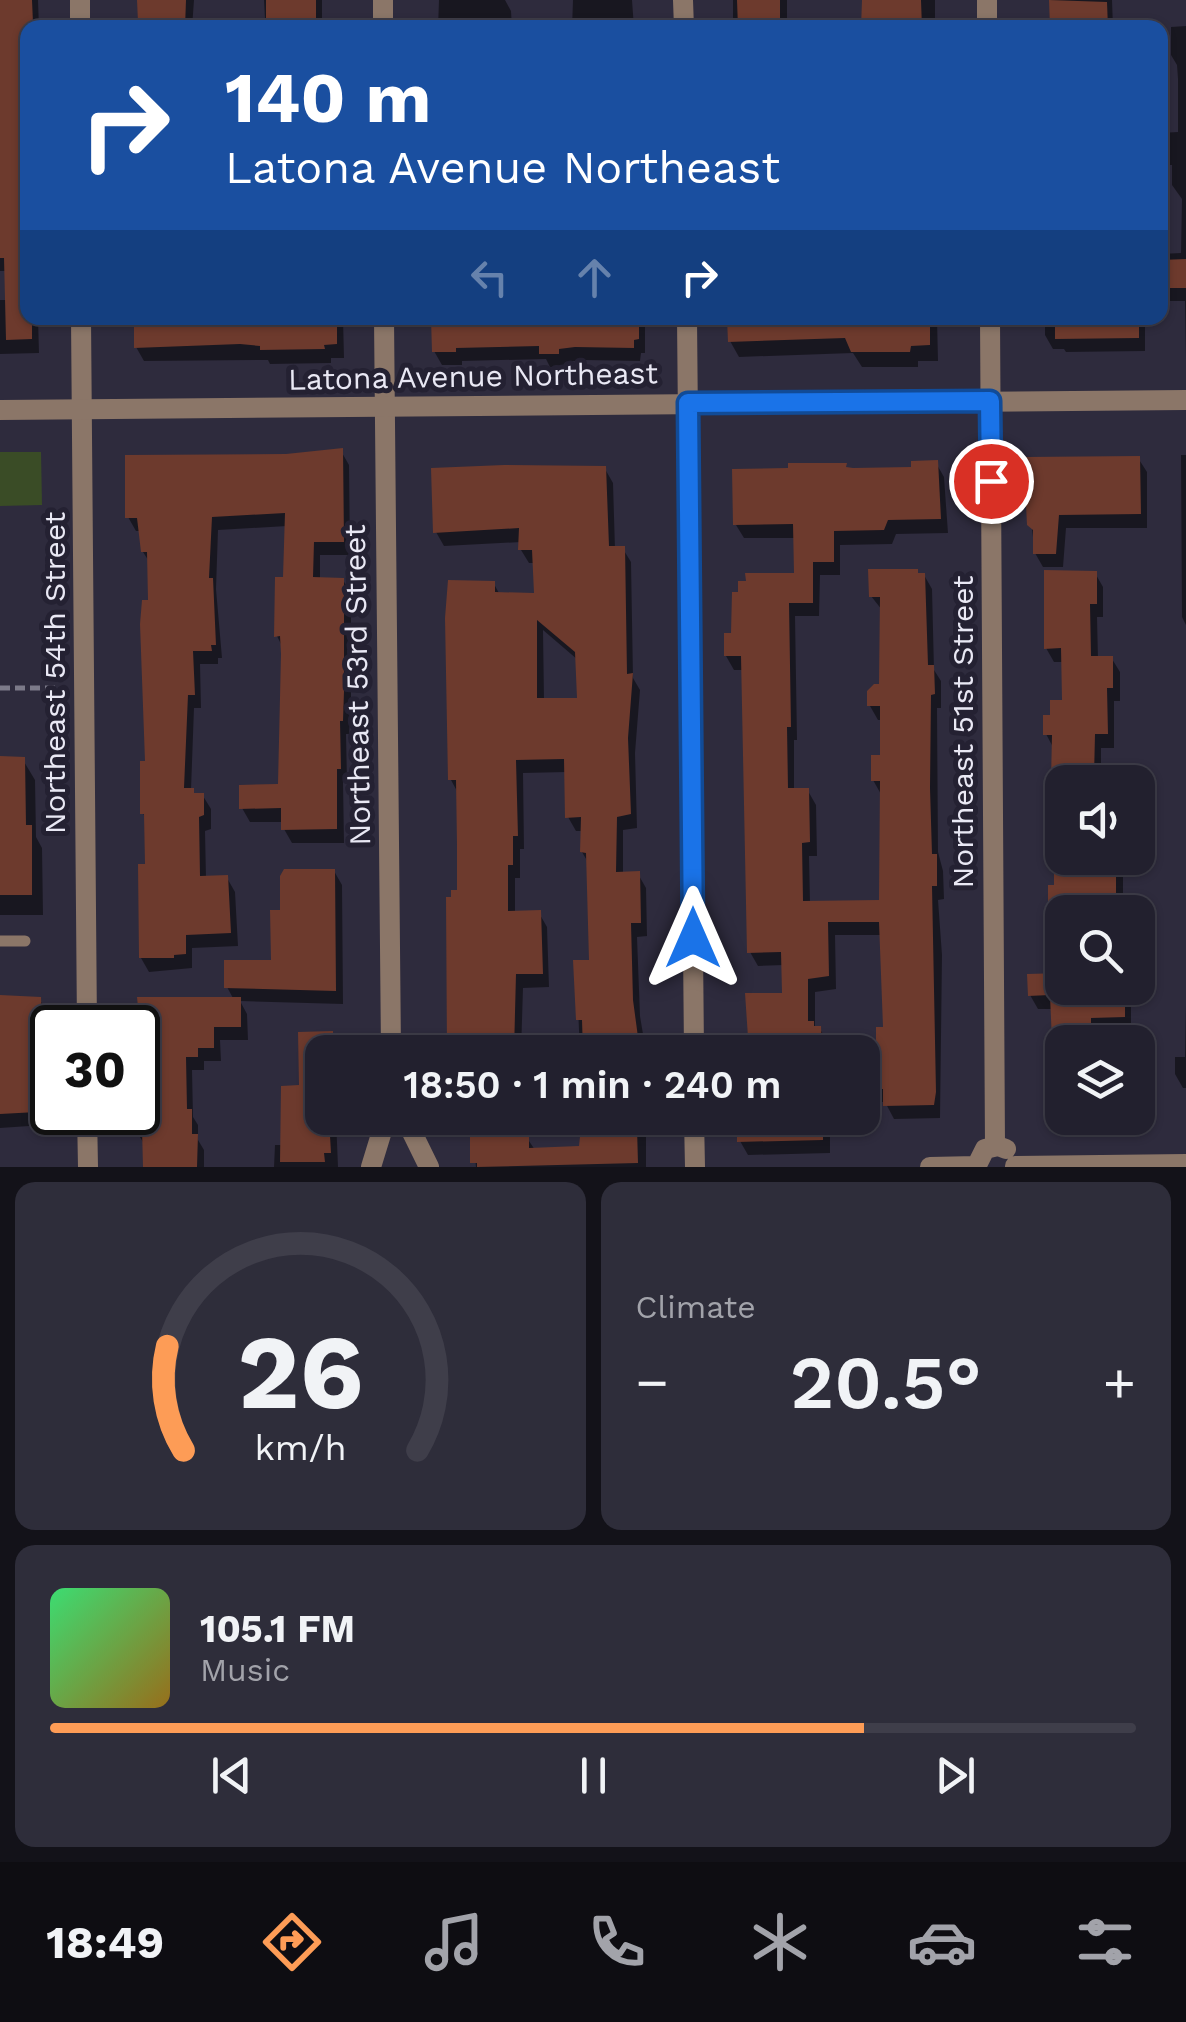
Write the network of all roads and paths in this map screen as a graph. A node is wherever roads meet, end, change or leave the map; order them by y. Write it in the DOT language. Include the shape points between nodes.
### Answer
graph roads {
  1 [pos="82,325"];
  2 [pos="384,325"];
  3 [pos="687,325"];
  4 [pos="990,325"];
  5 [pos="1186,400"];
  6 [pos="990,401"];
  7 [pos="688,403"];
  8 [pos="385,407"];
  9 [pos="82,409"];
  10 [pos="0,410"];
  11 [pos="0,688"];
  12 [pos="56,688"];
  13 [pos="0,941"];
  14 [pos="25,941"];
  15 [pos="87,1005"];
  16 [pos="391,1035"];
  17 [pos="694,1035"];
  18 [pos="87,1135"];
  19 [pos="381,1135"];
  20 [pos="414,1135"];
  21 [pos="694,1135"];
  22 [pos="995,1146"];
  23 [pos="1186,1164"];
  24 [pos="1015,1166"];
  25 [pos="88,1167"];
  26 [pos="371,1167"];
  27 [pos="429,1167"];
  28 [pos="695,1167"];
  29 [pos="930,1167"];
  30 [pos="976,1167"];
  1 -- 9 [label="street, Northeast 54th Street"];
  2 -- 8 [label="street, Northeast 53rd Street"];
  3 -- 7 [label="street"];
  4 -- 6 [label="street, Northeast 51st Street"];
  5 -- 6 [label="street, Latona Avenue Northeast"];
  6 -- 7 [label="street, Latona Avenue Northeast"];
  6 -- 22 [label="street, Northeast 51st Street"];
  7 -- 8 [label="street, Latona Avenue Northeast"];
  7 -- 17 [label="street"];
  8 -- 9 [label="street, Latona Avenue Northeast"];
  8 -- 16 [label="street, Northeast 53rd Street"];
  9 -- 10 [label="street, Latona Avenue Northeast"];
  9 -- 15 [label="street, Northeast 54th Street"];
  11 -- 12 [label="path"];
  13 -- 14 [label="lane"];
  18 -- 25 [label="street"];
  19 -- 26 [label="street"];
  20 -- 27 [label="street"];
  21 -- 28 [label="street"];
  22 -- 24 [label="street" via="1010,1152"];
  22 -- 30 [label="street" via="980,1154"];
  23 -- 24 [label="street"];
  29 -- 30 [label="street"];
}
